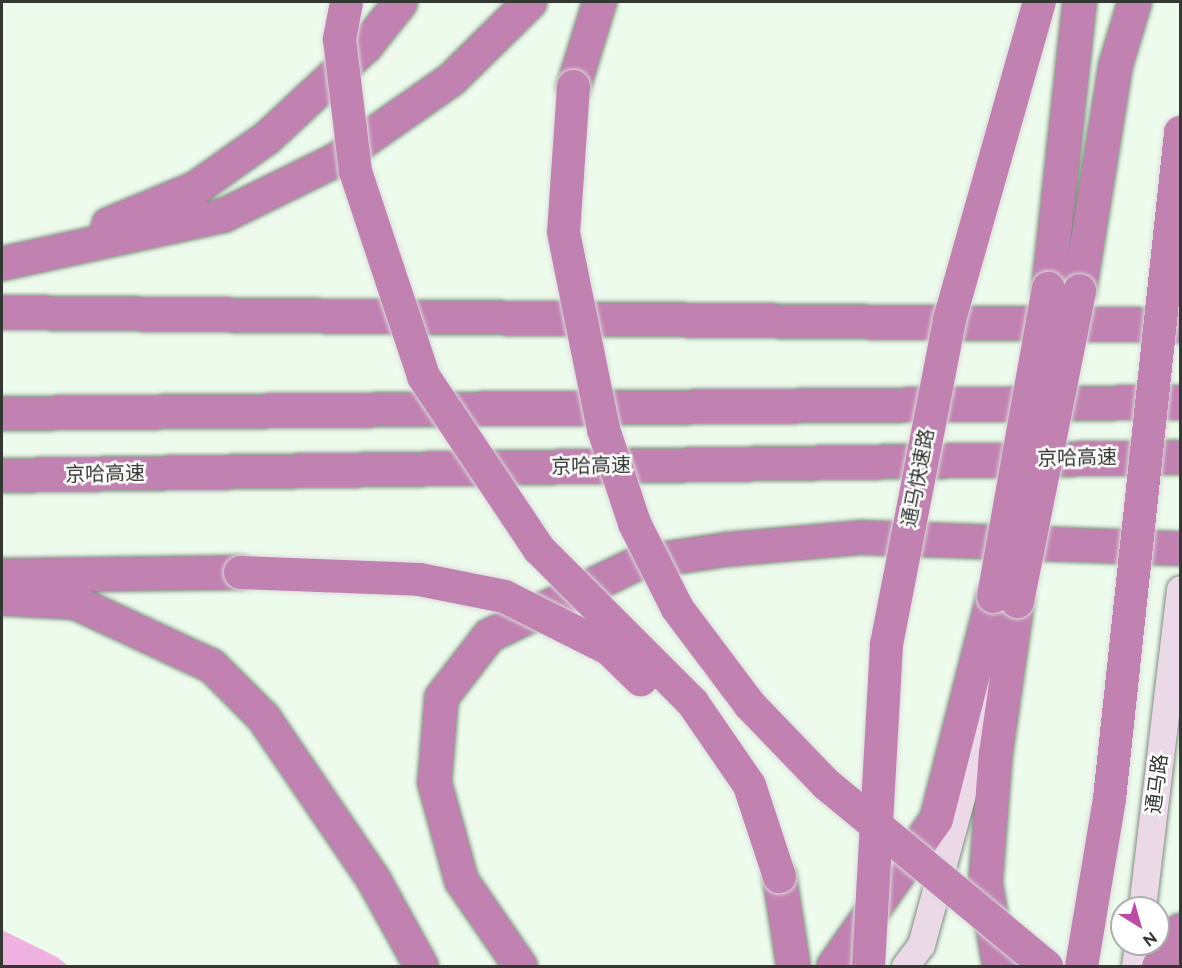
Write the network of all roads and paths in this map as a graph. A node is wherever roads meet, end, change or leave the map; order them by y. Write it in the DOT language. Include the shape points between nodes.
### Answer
graph roads {
  1 [pos="346,2"];
  2 [pos="400,2"];
  3 [pos="529,2"];
  4 [pos="599,2"];
  5 [pos="1039,2"];
  6 [pos="1079,2"];
  7 [pos="1089,2"];
  8 [pos="1134,2"];
  9 [pos="1180,132"];
  10 [pos="2,262"];
  11 [pos="1063,289"];
  12 [pos="2,312"];
  13 [pos="1180,325"];
  14 [pos="1180,342"];
  15 [pos="1180,402"];
  16 [pos="2,413"];
  17 [pos="1180,457"];
  18 [pos="2,476"];
  19 [pos="1180,548"];
  20 [pos="2,575"];
  21 [pos="1180,589"];
  22 [pos="2,598"];
  23 [pos="1005,599"];
  24 [pos="1109,798"];
  25 [pos="779,876"];
  26 [pos="1143,896"];
  27 [pos="1180,930"];
  28 [pos="421,966"];
  29 [pos="520,966"];
  30 [pos="793,966"];
  31 [pos="832,966"];
  32 [pos="868,966"];
  33 [pos="905,966"];
  34 [pos="999,966"];
  35 [pos="1046,966"];
  36 [pos="1081,966"];
  37 [pos="1158,966"];
  1 -- 25 [label="highway, bridge" via="339,39 355,171 423,376 538,548 692,702 749,785"];
  2 -- 10 [label="highway" via="365,46 267,137 195,188"];
  3 -- 10 [label="highway" via="451,79 354,146 223,215"];
  4 -- 35 [label="highway, bridge" via="573,86 563,232 603,429 633,523 677,608 749,704 825,783"];
  5 -- 32 [label="highway, 通马快速路, bridge" via="950,319 886,644"];
  6 -- 11 [label="highway"];
  7 -- 33 [label="street" via="979,731 921,945"];
  8 -- 11 [label="highway" via="1115,65"];
  9 -- 24 [label="highway, bridge"];
  11 -- 23 [label="highway, bridge"];
  12 -- 13 [label="highway"];
  14 -- 24 [label="highway, bridge"];
  15 -- 16 [label="highway"];
  17 -- 18 [label="highway, 京哈高速"];
  19 -- 29 [label="highway" via="861,537 726,549 639,562 489,635 441,697 434,782 461,880"];
  20 -- 25 [label="highway, bridge" via="240,572 419,579 504,596 608,648 690,730 741,801"];
  21 -- 26 [label="street, 通马路"];
  22 -- 28 [label="highway" via="85,607 212,666 263,717 373,879"];
  23 -- 31 [label="highway" via="936,819"];
  23 -- 34 [label="highway" via="985,882"];
  24 -- 36 [label="highway, bridge"];
  25 -- 30 [label="highway"];
  27 -- 37 [label="highway"];
}
